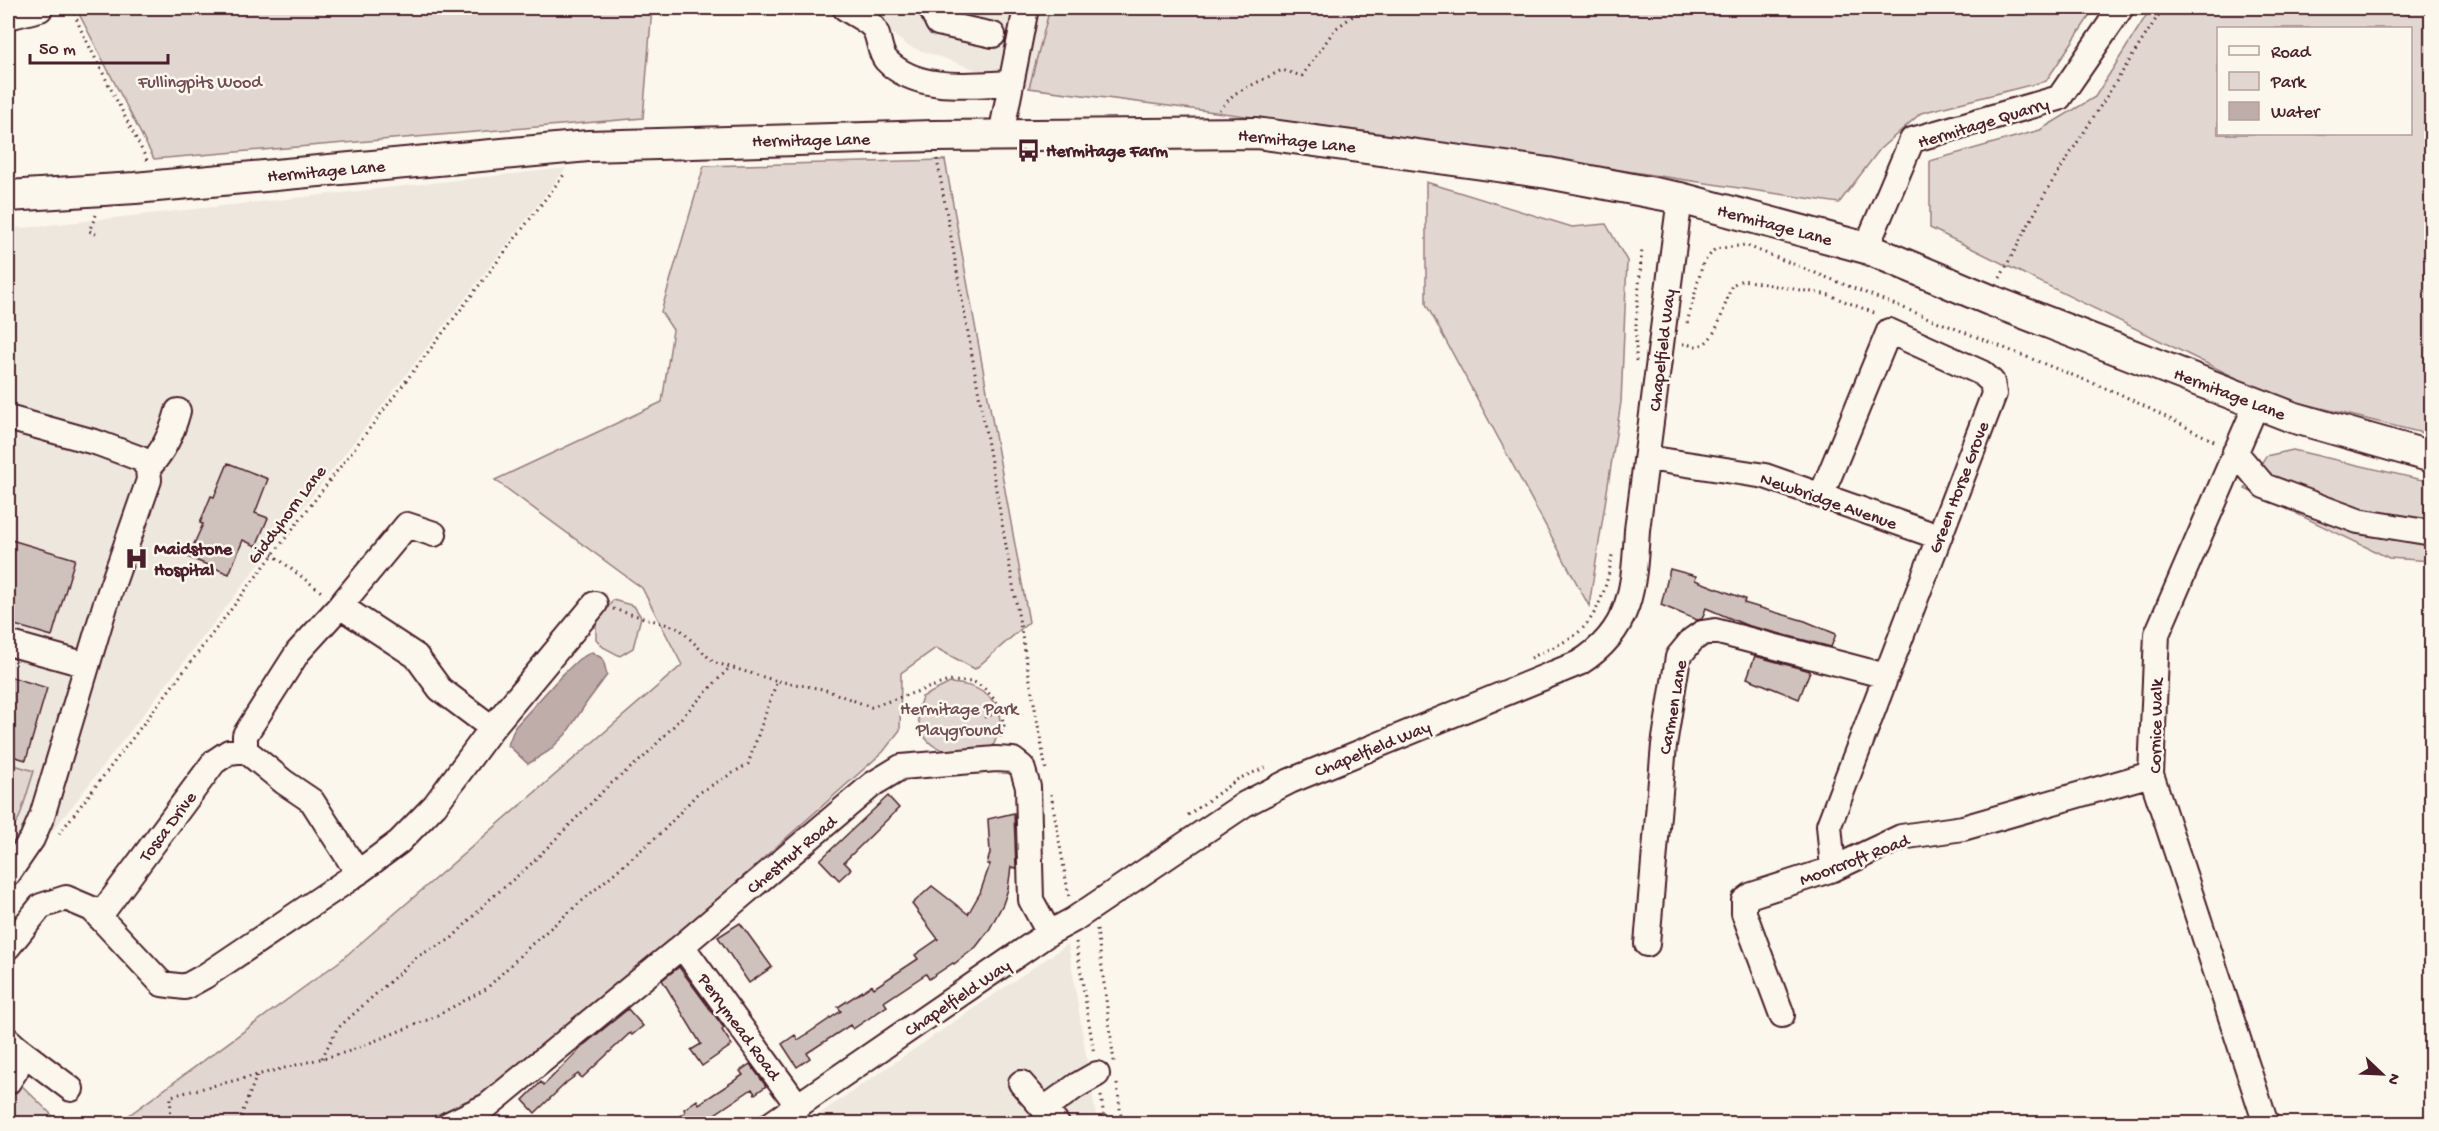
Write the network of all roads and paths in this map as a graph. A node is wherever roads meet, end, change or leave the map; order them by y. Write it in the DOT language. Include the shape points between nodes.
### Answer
graph roads {
  1 [pos="72,8"];
  2 [pos="845,8"];
  3 [pos="931,8"];
  4 [pos="1026,8"];
  5 [pos="1364,8"];
  6 [pos="2121,8"];
  7 [pos="2163,8"];
  8 [pos="40,9"];
  9 [pos="8,17"];
  10 [pos="993,35"];
  11 [pos="1010,83"];
  12 [pos="1210,132"];
  13 [pos="1001,135"];
  14 [pos="933,136"];
  15 [pos="588,146"];
  16 [pos="159,185"];
  17 [pos="8,196"];
  18 [pos="1680,198"];
  19 [pos="96,207"];
  20 [pos="96,234"];
  21 [pos="1866,248"];
  22 [pos="1641,249"];
  23 [pos="1990,300"];
  24 [pos="1889,331"];
  25 [pos="1681,344"];
  26 [pos="1636,369"];
  27 [pos="2257,403"];
  28 [pos="178,411"];
  29 [pos="9,423"];
  30 [pos="2235,452"];
  31 [pos="1647,458"];
  32 [pos="2432,458"];
  33 [pos="148,468"];
  34 [pos="1821,496"];
  35 [pos="2432,533"];
  36 [pos="434,534"];
  37 [pos="1939,537"];
  38 [pos="1614,545"];
  39 [pos="272,554"];
  40 [pos="595,604"];
  41 [pos="340,606"];
  42 [pos="8,643"];
  43 [pos="1531,658"];
  44 [pos="87,665"];
  45 [pos="730,667"];
  46 [pos="1886,676"];
  47 [pos="777,681"];
  48 [pos="1001,712"];
  49 [pos="984,717"];
  50 [pos="492,728"];
  51 [pos="246,750"];
  52 [pos="996,759"];
  53 [pos="1270,765"];
  54 [pos="1047,770"];
  55 [pos="2151,774"];
  56 [pos="1051,794"];
  57 [pos="1182,819"];
  58 [pos="56,838"];
  59 [pos="1833,869"];
  60 [pos="358,873"];
  61 [pos="11,883"];
  62 [pos="1079,892"];
  63 [pos="8,901"];
  64 [pos="99,917"];
  65 [pos="1085,922"];
  66 [pos="1049,933"];
  67 [pos="1647,944"];
  68 [pos="682,946"];
  69 [pos="8,947"];
  70 [pos="1782,1015"];
  71 [pos="12,1044"];
  72 [pos="321,1059"];
  73 [pos="1109,1072"];
  74 [pos="257,1075"];
  75 [pos="8,1082"];
  76 [pos="1021,1083"];
  77 [pos="71,1089"];
  78 [pos="798,1106"];
  79 [pos="1050,1116"];
  80 [pos="170,1124"];
  81 [pos="233,1124"];
  82 [pos="449,1124"];
  83 [pos="771,1124"];
  84 [pos="1105,1124"];
  85 [pos="1122,1124"];
  86 [pos="2265,1124"];
  1 -- 16 [label="path"];
  2 -- 11 [label="street" via="873,26 883,57 900,73 951,84"];
  3 -- 10 [label="street" via="938,23"];
  4 -- 11 [label="street"];
  5 -- 12 [label="path" via="1335,29 1302,76 1282,70 1234,94 1213,117"];
  6 -- 21 [label="street, Hermitage Quarry" via="2060,98 1912,140"];
  7 -- 23 [label="path" via="2047,190"];
  8 -- 9 [label="street"];
  11 -- 13 [label="street"];
  12 -- 13 [label="main road, Hermitage Lane"];
  12 -- 18 [label="main road, Hermitage Lane" via="1256,133 1501,167"];
  13 -- 14 [label="main road, Hermitage Lane"];
  14 -- 15 [label="main road, Hermitage Lane"];
  14 -- 54 [label="path"];
  15 -- 16 [label="main road, Hermitage Lane"];
  15 -- 39 [label="path, Giddyhorn Lane" via="546,195"];
  16 -- 17 [label="main road, Hermitage Lane"];
  18 -- 21 [label="main road, Hermitage Lane"];
  18 -- 31 [label="street, Chapelfield Way"];
  19 -- 20 [label="path" via="89,231"];
  21 -- 23 [label="main road, Hermitage Lane"];
  22 -- 26 [label="path"];
  23 -- 27 [label="main road, Hermitage Lane"];
  24 -- 25 [label="path" via="1878,314 1848,301 1742,280 1732,285 1707,342 1698,346"];
  24 -- 34 [label="street"];
  24 -- 37 [label="street, Green Horse Grove" via="1982,373 1992,382 1994,394"];
  27 -- 30 [label="street, Cornice Walk"];
  27 -- 32 [label="main road, Hermitage Lane"];
  28 -- 33 [label="street" via="171,434"];
  29 -- 33 [label="street" via="98,443 141,459"];
  30 -- 35 [label="street" via="2264,486 2358,521"];
  30 -- 55 [label="street, Cornice Walk" via="2157,634"];
  31 -- 34 [label="street, Newbridge Avenue" via="1765,476"];
  31 -- 65 [label="street, Chapelfield Way" via="1634,584 1618,624 1593,654 1268,791"];
  33 -- 44 [label="street" via="148,480"];
  34 -- 37 [label="street, Newbridge Avenue"];
  36 -- 41 [label="street" via="407,525"];
  37 -- 46 [label="street, Green Horse Grove"];
  38 -- 43 [label="path" via="1609,577 1583,628"];
  39 -- 41 [label="path"];
  39 -- 58 [label="path, Giddyhorn Lane"];
  40 -- 45 [label="path" via="679,628 713,662"];
  40 -- 50 [label="street"];
  41 -- 50 [label="street" via="416,656 440,689"];
  41 -- 51 [label="street" via="298,652 245,735"];
  42 -- 44 [label="street"];
  44 -- 61 [label="street" via="42,816"];
  45 -- 47 [label="path"];
  45 -- 72 [label="path" via="643,758 608,786 451,939 418,956 338,1029"];
  46 -- 59 [label="street, Green Horse Grove" via="1829,825"];
  46 -- 67 [label="street, Carmen Lane" via="1715,631 1692,640 1678,657 1664,745"];
  47 -- 48 [label="path" via="823,689 871,706 962,680 984,688"];
  47 -- 72 [label="path" via="748,764 697,794 663,831 486,989 432,1018"];
  48 -- 49 [label="path"];
  48 -- 52 [label="path" via="1004,726 994,749"];
  50 -- 60 [label="street" via="435,805 399,842"];
  51 -- 60 [label="street" via="312,801"];
  51 -- 64 [label="street, Tosca Drive" via="229,752 214,762"];
  52 -- 66 [label="street, Chestnut Road" via="1013,760 1026,776 1031,900"];
  52 -- 68 [label="street, Chestnut Road" via="901,767 873,784"];
  53 -- 57 [label="path" via="1238,779"];
  55 -- 59 [label="street, Moorcroft Road" via="1963,828 1902,837"];
  55 -- 86 [label="street, Cornice Walk"];
  56 -- 62 [label="path" via="1070,899"];
  59 -- 70 [label="street, Moorcroft Road" via="1752,895 1744,902 1744,912"];
  60 -- 64 [label="street" via="185,987 162,984"];
  61 -- 63 [label="path"];
  64 -- 69 [label="street" via="92,909 66,898 41,906"];
  65 -- 66 [label="street, Chapelfield Way"];
  65 -- 73 [label="path"];
  65 -- 73 [label="path"];
  66 -- 78 [label="street, Chapelfield Way"];
  68 -- 78 [label="street, Perrymead Road"];
  68 -- 82 [label="street, Chestnut Road" via="487,1106"];
  71 -- 75 [label="street" via="16,1070"];
  71 -- 77 [label="street"];
  72 -- 74 [label="path"];
  73 -- 79 [label="street" via="1076,1086"];
  73 -- 84 [label="path"];
  73 -- 85 [label="path"];
  74 -- 80 [label="path" via="171,1096"];
  74 -- 81 [label="path" via="238,1121"];
  76 -- 79 [label="street"];
  78 -- 83 [label="street, Chapelfield Way"];
}
